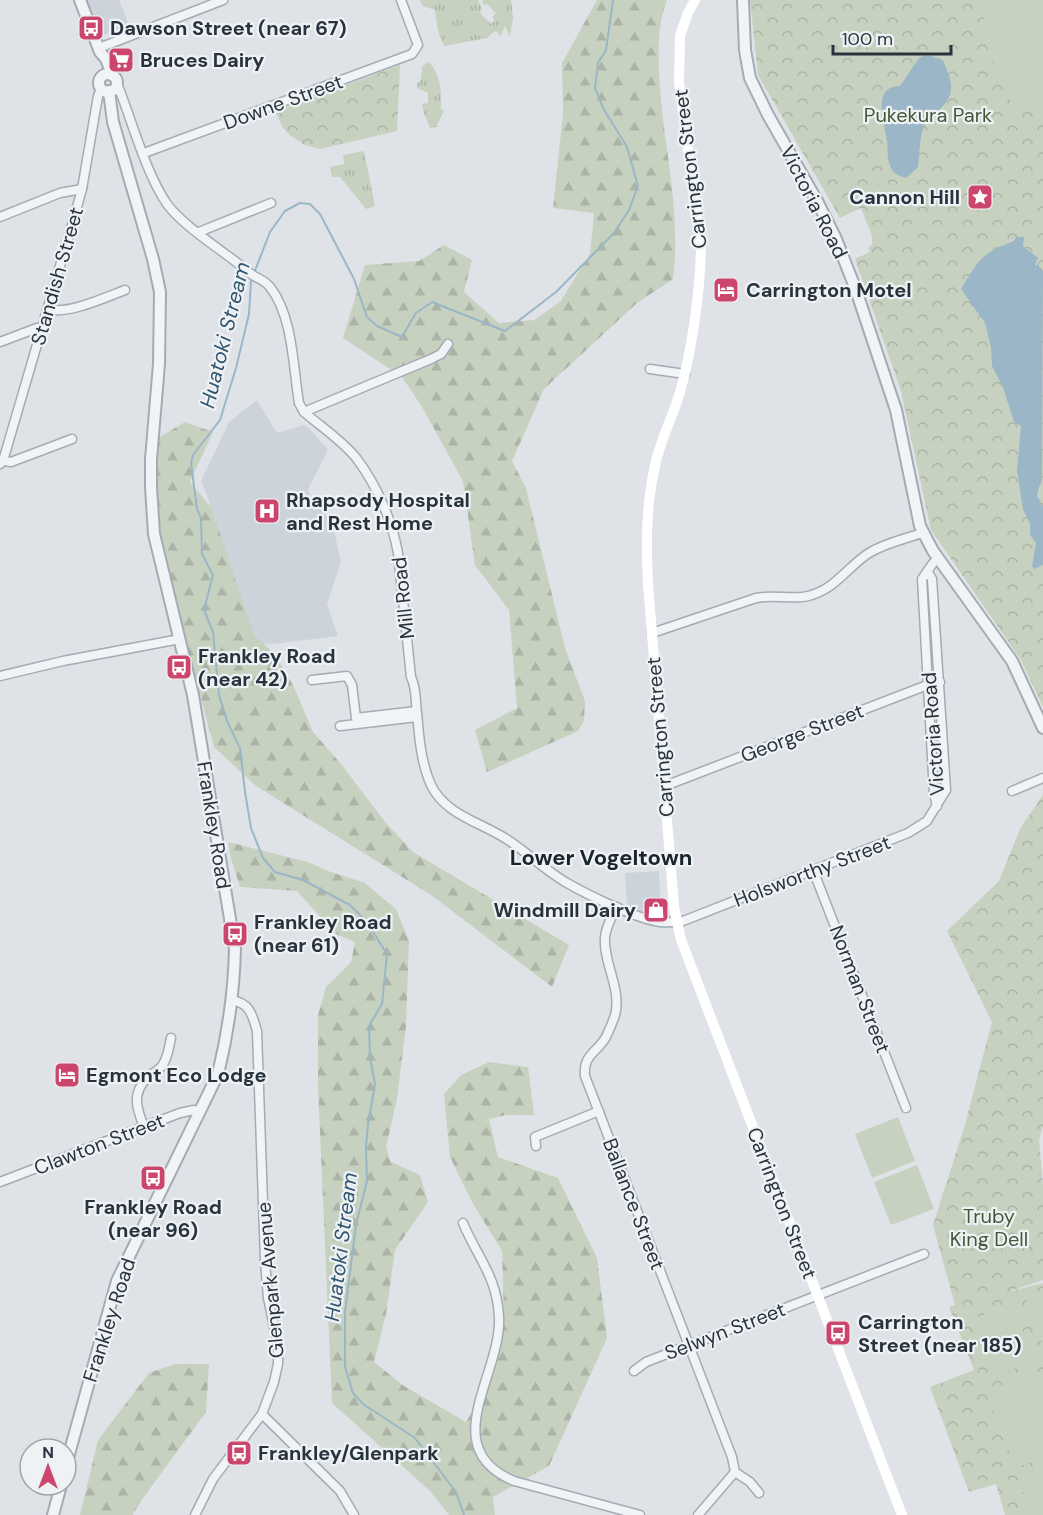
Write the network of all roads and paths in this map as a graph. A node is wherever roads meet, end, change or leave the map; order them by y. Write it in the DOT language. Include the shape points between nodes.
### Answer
graph roads {
  1 [pos="80,0"];
  2 [pos="223,0"];
  3 [pos="401,0"];
  4 [pos="695,0"];
  5 [pos="743,0"];
  6 [pos="100,50"];
  7 [pos="108,84"];
  8 [pos="144,153"];
  9 [pos="82,189"];
  10 [pos="271,203"];
  11 [pos="0,218"];
  12 [pos="199,232"];
  13 [pos="126,290"];
  14 [pos="48,309"];
  15 [pos="42,330"];
  16 [pos="0,342"];
  17 [pos="448,344"];
  18 [pos="650,369"];
  19 [pos="685,374"];
  20 [pos="304,412"];
  21 [pos="72,439"];
  22 [pos="2,463"];
  23 [pos="922,533"];
  24 [pos="939,558"];
  25 [pos="928,572"];
  26 [pos="652,632"];
  27 [pos="180,639"];
  28 [pos="0,676"];
  29 [pos="312,680"];
  30 [pos="940,682"];
  31 [pos="930,684"];
  32 [pos="417,714"];
  33 [pos="340,726"];
  34 [pos="1043,728"];
  35 [pos="1043,778"];
  36 [pos="664,785"];
  37 [pos="1012,791"];
  38 [pos="937,806"];
  39 [pos="813,870"];
  40 [pos="617,906"];
  41 [pos="676,922"];
  42 [pos="231,1000"];
  43 [pos="171,1038"];
  44 [pos="906,1108"];
  45 [pos="598,1111"];
  46 [pos="200,1112"];
  47 [pos="144,1127"];
  48 [pos="536,1146"];
  49 [pos="0,1182"];
  50 [pos="463,1223"];
  51 [pos="924,1254"];
  52 [pos="818,1295"];
  53 [pos="688,1345"];
  54 [pos="634,1371"];
  55 [pos="262,1414"];
  56 [pos="74,1437"];
  57 [pos="735,1472"];
  58 [pos="759,1493"];
  59 [pos="58,1497"];
  60 [pos="53,1515"];
  61 [pos="195,1515"];
  62 [pos="354,1515"];
  63 [pos="640,1515"];
  64 [pos="698,1515"];
  65 [pos="902,1515"];
  1 -- 6 [label="street"];
  2 -- 6 [label="street"];
  3 -- 8 [label="street, Downe Street" via="418,45 412,54"];
  4 -- 19 [label="main road, Carrington Street" via="680,36 679,59 681,105 701,248"];
  5 -- 23 [label="street, Victoria Road" via="750,78 817,201 856,290 896,410"];
  6 -- 7 [label="street, Frankley Road"];
  7 -- 8 [label="street" via="128,113"];
  7 -- 9 [label="street, Standish Street" via="98,96"];
  7 -- 27 [label="street, Frankley Road" via="113,122 160,292 151,459 152,515"];
  8 -- 12 [label="street" via="168,204"];
  9 -- 11 [label="street"];
  9 -- 14 [label="street, Standish Street"];
  10 -- 12 [label="street"];
  12 -- 20 [label="street" via="252,277 263,279 284,310 299,403"];
  13 -- 14 [label="street" via="69,308"];
  14 -- 15 [label="street, Standish Street"];
  15 -- 16 [label="street" via="37,328"];
  15 -- 22 [label="street, Standish Street"];
  17 -- 20 [label="street" via="432,359"];
  18 -- 19 [label="street"];
  19 -- 26 [label="main road, Carrington Street" via="661,443 650,490 647,538"];
  20 -- 32 [label="street, Mill Road" via="357,459 384,508 398,553"];
  21 -- 22 [label="street"];
  23 -- 24 [label="street, Victoria Road"];
  23 -- 26 [label="street" via="868,554 837,582 807,596 756,598"];
  24 -- 25 [label="street, Victoria Road"];
  24 -- 34 [label="street" via="1012,662"];
  25 -- 30 [label="street, Victoria Road" via="932,579"];
  25 -- 31 [label="street, Victoria Road" via="922,579"];
  26 -- 36 [label="main road, Carrington Street"];
  27 -- 28 [label="street"];
  27 -- 42 [label="street, Frankley Road" via="193,695 234,949"];
  29 -- 32 [label="street" via="347,676 352,685 356,718"];
  30 -- 31 [label="street, George Street"];
  30 -- 38 [label="street, Victoria Road" via="946,790"];
  31 -- 36 [label="street, George Street"];
  31 -- 38 [label="street, Victoria Road"];
  32 -- 33 [label="street"];
  32 -- 40 [label="street, Mill Road" via="428,775 446,804 507,839 567,883"];
  35 -- 37 [label="street"];
  36 -- 41 [label="main road, Carrington Street"];
  38 -- 39 [label="street, Holsworthy Street" via="919,828"];
  39 -- 41 [label="street, Holsworthy Street"];
  39 -- 44 [label="street, Norman Street"];
  40 -- 41 [label="street, Mill Road" via="659,922"];
  40 -- 45 [label="street, Ballance Street" via="605,936 616,994 615,1015 606,1037 584,1067"];
  41 -- 52 [label="main road, Carrington Street"];
  42 -- 46 [label="street, Frankley Road" via="218,1074"];
  42 -- 55 [label="street, Glenpark Avenue" via="250,1009 259,1053 265,1271 278,1346 274,1382"];
  43 -- 47 [label="street" via="161,1067 137,1092 137,1108"];
  45 -- 48 [label="street" via="535,1137"];
  45 -- 53 [label="street, Ballance Street"];
  46 -- 47 [label="street, Clawton Street" via="180,1113"];
  46 -- 56 [label="street, Frankley Road" via="117,1281"];
  47 -- 49 [label="street, Clawton Street"];
  50 -- 63 [label="street" via="487,1267 499,1314 495,1355 475,1421 484,1459 491,1468 514,1481"];
  51 -- 52 [label="street, Selwyn Street"];
  52 -- 53 [label="street, Selwyn Street"];
  52 -- 65 [label="main road, Carrington Street"];
  53 -- 54 [label="street, Selwyn Street"];
  53 -- 57 [label="street, Ballance Street"];
  55 -- 61 [label="street, Glenpark Avenue" via="213,1479"];
  55 -- 62 [label="street" via="340,1491"];
  57 -- 58 [label="street"];
  57 -- 64 [label="street"];
  59 -- 60 [label="street"];
}
